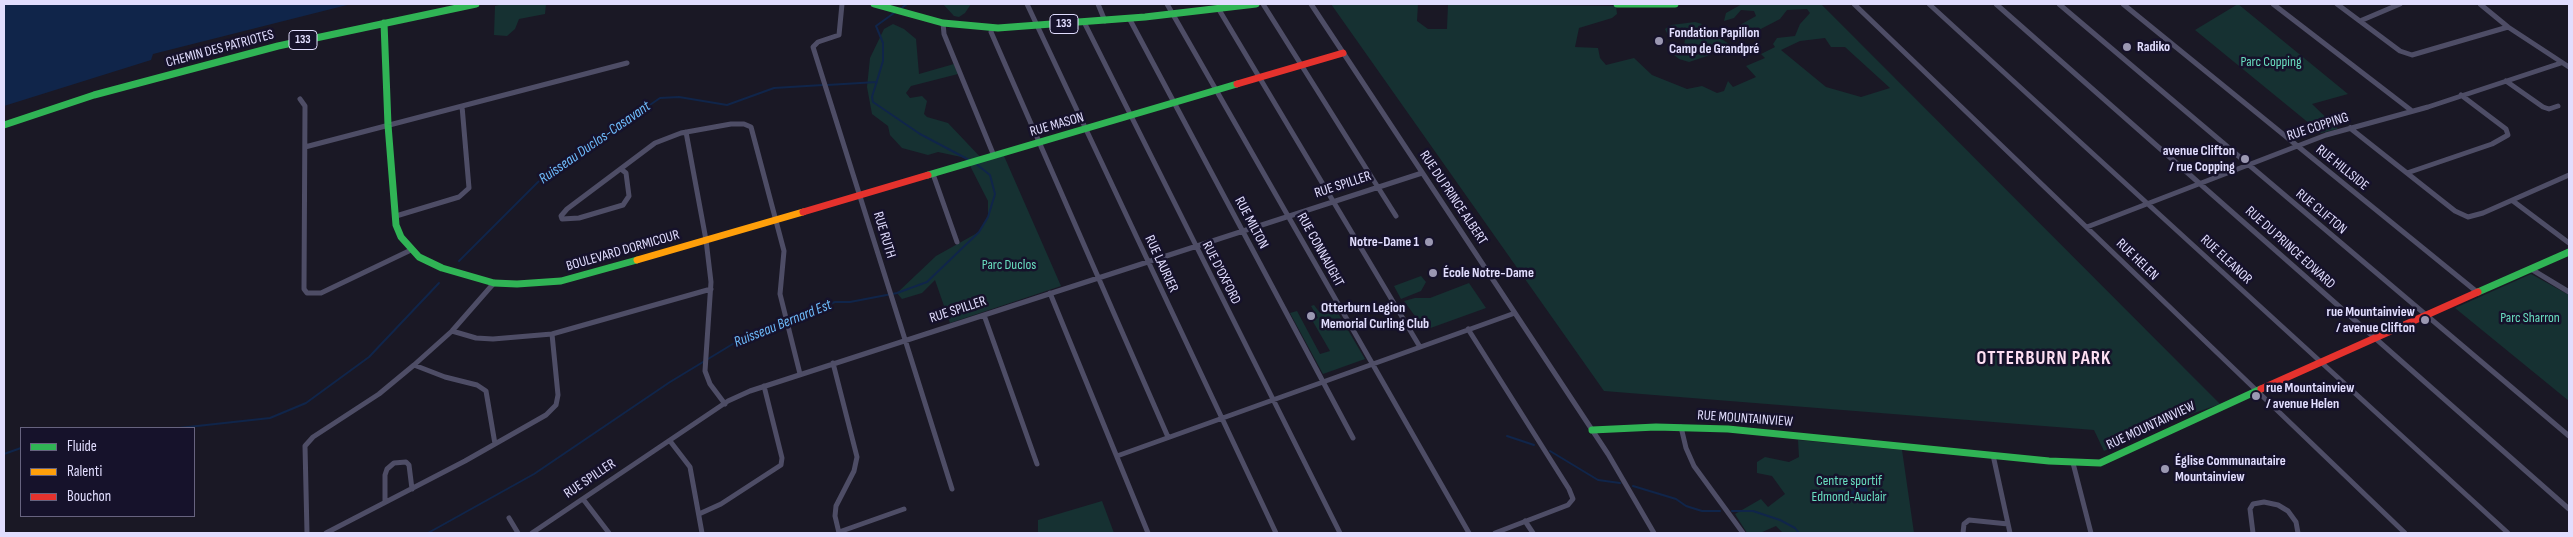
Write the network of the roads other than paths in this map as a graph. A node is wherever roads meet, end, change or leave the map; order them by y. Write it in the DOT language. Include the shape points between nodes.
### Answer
graph roads {
  1 [pos="476,4"];
  2 [pos="842,4"];
  3 [pos="874,4"];
  4 [pos="1027,4"];
  5 [pos="1098,4"];
  6 [pos="1167,4"];
  7 [pos="1256,4"];
  8 [pos="1263,4"];
  9 [pos="1311,4"];
  10 [pos="1617,4"];
  11 [pos="1675,4"];
  12 [pos="1854,4"];
  13 [pos="1929,4"];
  14 [pos="1996,4"];
  15 [pos="2059,4"];
  16 [pos="2123,4"];
  17 [pos="2273,4"];
  18 [pos="2337,4"];
  19 [pos="2400,4"];
  20 [pos="2480,4"];
  21 [pos="1234,5"];
  22 [pos="1218,8"];
  23 [pos="1173,14"];
  24 [pos="1129,18"];
  25 [pos="1105,20"];
  26 [pos="2360,21"];
  27 [pos="1084,22"];
  28 [pos="384,23"];
  29 [pos="943,23"];
  30 [pos="1037,26"];
  31 [pos="2508,27"];
  32 [pos="992,28"];
  33 [pos="1343,53"];
  34 [pos="2562,62"];
  35 [pos="627,63"];
  36 [pos="1301,66"];
  37 [pos="2569,67"];
  38 [pos="1260,78"];
  39 [pos="2506,81"];
  40 [pos="1217,90"];
  41 [pos="2461,96"];
  42 [pos="300,99"];
  43 [pos="1174,103"];
  44 [pos="462,106"];
  45 [pos="2558,106"];
  46 [pos="2412,112"];
  47 [pos="1130,116"];
  48 [pos="4,125"];
  49 [pos="388,125"];
  50 [pos="2350,128"];
  51 [pos="1085,130"];
  52 [pos="686,132"];
  53 [pos="1040,143"];
  54 [pos="2297,145"];
  55 [pos="305,147"];
  56 [pos="991,156"];
  57 [pos="2248,164"];
  58 [pos="621,169"];
  59 [pos="1422,173"];
  60 [pos="2407,173"];
  61 [pos="933,174"];
  62 [pos="2569,175"];
  63 [pos="2201,183"];
  64 [pos="1378,187"];
  65 [pos="860,197"];
  66 [pos="1334,201"];
  67 [pos="2513,201"];
  68 [pos="2148,204"];
  69 [pos="396,216"];
  70 [pos="1288,216"];
  71 [pos="1396,216"];
  72 [pos="777,218"];
  73 [pos="2086,227"];
  74 [pos="1242,231"];
  75 [pos="706,240"];
  76 [pos="957,242"];
  77 [pos="2569,243"];
  78 [pos="1195,246"];
  79 [pos="411,250"];
  80 [pos="2569,252"];
  81 [pos="1147,262"];
  82 [pos="2531,269"];
  83 [pos="1099,277"];
  84 [pos="494,283"];
  85 [pos="711,288"];
  86 [pos="2477,292"];
  87 [pos="2569,292"];
  88 [pos="1050,293"];
  89 [pos="1514,313"];
  90 [pos="984,315"];
  91 [pos="2426,315"];
  92 [pos="1468,329"];
  93 [pos="452,331"];
  94 [pos="552,334"];
  95 [pos="2374,337"];
  96 [pos="905,340"];
  97 [pos="1420,347"];
  98 [pos="2321,362"];
  99 [pos="833,363"];
  100 [pos="414,365"];
  101 [pos="1372,365"];
  102 [pos="800,374"];
  103 [pos="1323,382"];
  104 [pos="764,386"];
  105 [pos="2256,391"];
  106 [pos="1273,401"];
  107 [pos="725,404"];
  108 [pos="1222,419"];
  109 [pos="1681,427"];
  110 [pos="1592,430"];
  111 [pos="2569,436"];
  112 [pos="1168,437"];
  113 [pos="1353,438"];
  114 [pos="670,441"];
  115 [pos="495,444"];
  116 [pos="1993,455"];
  117 [pos="1117,456"];
  118 [pos="2073,463"];
  119 [pos="1037,464"];
  120 [pos="412,489"];
  121 [pos="952,489"];
  122 [pos="583,499"];
  123 [pos="386,502"];
  124 [pos="904,509"];
  125 [pos="2569,509"];
  126 [pos="700,514"];
  127 [pos="509,518"];
  128 [pos="1525,521"];
  129 [pos="2008,524"];
  130 [pos="307,533"];
  131 [pos="326,533"];
  132 [pos="518,533"];
  133 [pos="532,533"];
  134 [pos="609,533"];
  135 [pos="702,533"];
  136 [pos="839,533"];
  137 [pos="1148,533"];
  138 [pos="1276,533"];
  139 [pos="1340,533"];
  140 [pos="1468,533"];
  141 [pos="1495,533"];
  142 [pos="1533,533"];
  143 [pos="1654,533"];
  144 [pos="1743,533"];
  145 [pos="1963,533"];
  146 [pos="2010,533"];
  147 [pos="2091,533"];
  148 [pos="2253,533"];
  149 [pos="2298,533"];
  150 [pos="2405,533"];
  151 [pos="2508,533"];
  1 -- 28 [label="street, CHEMIN DES PATRIOTES / 133"];
  2 -- 65 [label="street, RUE RUTH" via="839,35 813,47"];
  3 -- 29 [label="street, 133"];
  4 -- 30 [label="street, RUE LAURIER"];
  5 -- 25 [label="street"];
  6 -- 23 [label="street, RUE CONNAUGHT"];
  7 -- 21 [label="street, 133"];
  8 -- 36 [label="street"];
  9 -- 33 [label="street, RUE DU PRINCE ALBERT"];
  10 -- 11 [label="street"];
  12 -- 73 [label="street, RUE HELEN"];
  13 -- 68 [label="street, RUE ELEANOR"];
  14 -- 63 [label="street, RUE DU PRINCE EDWARD"];
  15 -- 57 [label="street, RUE CLIFTON"];
  16 -- 54 [label="street, RUE HILLSIDE"];
  17 -- 46 [label="street"];
  18 -- 26 [label="street"];
  19 -- 26 [label="street"];
  20 -- 31 [label="street"];
  21 -- 22 [label="street, 133"];
  22 -- 23 [label="street, 133"];
  22 -- 38 [label="street"];
  23 -- 24 [label="street, 133"];
  23 -- 40 [label="street, RUE CONNAUGHT"];
  24 -- 25 [label="street, 133"];
  24 -- 43 [label="street, RUE MILTON"];
  25 -- 27 [label="street, 133"];
  26 -- 31 [label="street" via="2402,52 2414,55"];
  27 -- 30 [label="street, 133"];
  27 -- 47 [label="street, RUE D'OXFORD"];
  28 -- 48 [label="street, CHEMIN DES PATRIOTES / 133" via="308,39 127,86"];
  28 -- 49 [label="street, BOULEVARD DORMICOUR"];
  29 -- 32 [label="street, 133"];
  29 -- 56 [label="street" via="944,34"];
  30 -- 32 [label="street, 133"];
  30 -- 51 [label="street, RUE LAURIER"];
  31 -- 34 [label="street"];
  32 -- 53 [label="street"];
  33 -- 36 [label="street, RUE MASON"];
  33 -- 59 [label="street, RUE DU PRINCE ALBERT"];
  34 -- 37 [label="street"];
  34 -- 39 [label="street, RUE COPPING"];
  35 -- 44 [label="street"];
  36 -- 38 [label="street, RUE MASON"];
  36 -- 64 [label="street"];
  38 -- 40 [label="street, RUE MASON"];
  38 -- 66 [label="street"];
  39 -- 41 [label="street, RUE COPPING"];
  39 -- 45 [label="street" via="2543,107"];
  40 -- 43 [label="street, RUE MASON"];
  40 -- 70 [label="street, RUE CONNAUGHT"];
  41 -- 46 [label="street, RUE COPPING"];
  41 -- 60 [label="street" via="2506,129 2508,135 2492,144"];
  42 -- 55 [label="street" via="305,106"];
  43 -- 47 [label="street, RUE MASON"];
  43 -- 74 [label="street, RUE MILTON"];
  44 -- 49 [label="street"];
  44 -- 69 [label="street" via="468,188 460,196"];
  46 -- 50 [label="street, RUE COPPING"];
  47 -- 51 [label="street, RUE MASON"];
  47 -- 78 [label="street, RUE D'OXFORD"];
  49 -- 55 [label="street"];
  49 -- 69 [label="street, BOULEVARD DORMICOUR"];
  50 -- 54 [label="street, RUE COPPING"];
  50 -- 60 [label="street"];
  51 -- 53 [label="street, RUE MASON"];
  51 -- 81 [label="street, RUE LAURIER"];
  52 -- 58 [label="street" via="655,143"];
  52 -- 72 [label="street" via="740,124 752,128"];
  52 -- 75 [label="street"];
  53 -- 56 [label="street, RUE MASON"];
  53 -- 83 [label="street"];
  54 -- 57 [label="street, RUE COPPING"];
  54 -- 86 [label="street, RUE HILLSIDE"];
  55 -- 79 [label="street" via="304,289 307,293 321,293"];
  56 -- 61 [label="street, RUE MASON"];
  57 -- 63 [label="street, RUE COPPING"];
  57 -- 91 [label="street, RUE CLIFTON"];
  58 -- 58 [label="street" via="563,212 562,219 579,218 623,205 629,196 626,173"];
  59 -- 64 [label="street, RUE SPILLER"];
  59 -- 89 [label="street, RUE DU PRINCE ALBERT"];
  60 -- 67 [label="street" via="2463,216 2474,217"];
  61 -- 65 [label="street, RUE MASON"];
  61 -- 76 [label="street"];
  62 -- 67 [label="street"];
  63 -- 68 [label="street, RUE COPPING"];
  63 -- 95 [label="street, RUE DU PRINCE EDWARD"];
  64 -- 66 [label="street, RUE SPILLER"];
  64 -- 71 [label="street"];
  65 -- 72 [label="street, RUE MASON"];
  65 -- 96 [label="street, RUE RUTH"];
  66 -- 70 [label="street, RUE SPILLER"];
  66 -- 97 [label="street"];
  67 -- 77 [label="street"];
  68 -- 73 [label="street, RUE COPPING"];
  68 -- 98 [label="street, RUE ELEANOR"];
  69 -- 79 [label="street, BOULEVARD DORMICOUR" via="401,237"];
  70 -- 74 [label="street, RUE SPILLER"];
  70 -- 101 [label="street, RUE CONNAUGHT"];
  72 -- 75 [label="street, BOULEVARD DORMICOUR"];
  72 -- 102 [label="street" via="784,251 780,294"];
  73 -- 105 [label="street, RUE HELEN"];
  74 -- 78 [label="street, RUE SPILLER"];
  74 -- 103 [label="street, RUE MILTON"];
  75 -- 84 [label="street, BOULEVARD DORMICOUR" via="561,281"];
  75 -- 85 [label="street"];
  78 -- 81 [label="street, RUE SPILLER"];
  78 -- 106 [label="street, RUE D'OXFORD"];
  79 -- 84 [label="street, BOULEVARD DORMICOUR" via="442,268"];
  80 -- 82 [label="street, RUE MOUNTAINVIEW"];
  81 -- 83 [label="street, RUE SPILLER"];
  81 -- 108 [label="street, RUE LAURIER"];
  82 -- 86 [label="street, RUE MOUNTAINVIEW"];
  82 -- 87 [label="street"];
  83 -- 88 [label="street, RUE SPILLER"];
  83 -- 112 [label="street"];
  84 -- 93 [label="street"];
  85 -- 94 [label="street"];
  85 -- 107 [label="street" via="705,371"];
  86 -- 91 [label="street, RUE MOUNTAINVIEW"];
  88 -- 90 [label="street, RUE SPILLER"];
  88 -- 117 [label="street"];
  89 -- 92 [label="street"];
  89 -- 110 [label="street, RUE DU PRINCE ALBERT"];
  90 -- 96 [label="street, RUE SPILLER"];
  90 -- 119 [label="street"];
  91 -- 95 [label="street, RUE MOUNTAINVIEW"];
  91 -- 111 [label="street, RUE CLIFTON"];
  92 -- 97 [label="street"];
  92 -- 128 [label="street" via="1572,498 1568,505"];
  93 -- 94 [label="street" via="493,339"];
  93 -- 100 [label="street"];
  94 -- 115 [label="street" via="558,395 556,405 546,415"];
  95 -- 98 [label="street, RUE MOUNTAINVIEW"];
  95 -- 125 [label="street, RUE DU PRINCE EDWARD"];
  96 -- 99 [label="street, RUE SPILLER"];
  96 -- 121 [label="street, RUE RUTH"];
  97 -- 101 [label="street"];
  98 -- 105 [label="street, RUE MOUNTAINVIEW"];
  98 -- 151 [label="street, RUE ELEANOR"];
  99 -- 102 [label="street, RUE SPILLER"];
  99 -- 136 [label="street" via="857,457 854,471 836,506"];
  100 -- 115 [label="street" via="485,390 489,396"];
  100 -- 130 [label="street" via="305,446"];
  101 -- 103 [label="street"];
  101 -- 140 [label="street, RUE CONNAUGHT"];
  102 -- 104 [label="street, RUE SPILLER"];
  103 -- 106 [label="street"];
  103 -- 113 [label="street, RUE MILTON"];
  104 -- 107 [label="street, RUE SPILLER"];
  104 -- 126 [label="street" via="781,465"];
  105 -- 118 [label="street, RUE MOUNTAINVIEW" via="2109,460"];
  105 -- 150 [label="street, RUE HELEN"];
  106 -- 108 [label="street"];
  106 -- 139 [label="street, RUE D'OXFORD"];
  107 -- 114 [label="street, RUE SPILLER"];
  108 -- 112 [label="street"];
  108 -- 138 [label="street, RUE LAURIER"];
  109 -- 110 [label="street, RUE MOUNTAINVIEW"];
  109 -- 116 [label="street, RUE MOUNTAINVIEW" via="1745,430"];
  109 -- 144 [label="street" via="1694,466"];
  110 -- 143 [label="street, RUE DU PRINCE ALBERT"];
  112 -- 117 [label="street"];
  114 -- 122 [label="street, RUE SPILLER"];
  114 -- 126 [label="street" via="689,464"];
  115 -- 120 [label="street"];
  116 -- 118 [label="street, RUE MOUNTAINVIEW"];
  116 -- 129 [label="street"];
  117 -- 137 [label="street"];
  118 -- 147 [label="street"];
  120 -- 123 [label="street"];
  120 -- 123 [label="street" via="409,465 406,462 394,463 385,475"];
  122 -- 133 [label="street, RUE SPILLER"];
  122 -- 134 [label="street"];
  123 -- 131 [label="street"];
  124 -- 136 [label="street"];
  126 -- 135 [label="street"];
  127 -- 132 [label="street"];
  128 -- 141 [label="street"];
  128 -- 142 [label="street"];
  129 -- 145 [label="street" via="1969,520 1964,524"];
  129 -- 146 [label="street"];
  148 -- 149 [label="street" via="2250,509 2253,504 2264,502 2278,505 2291,514"];
}
